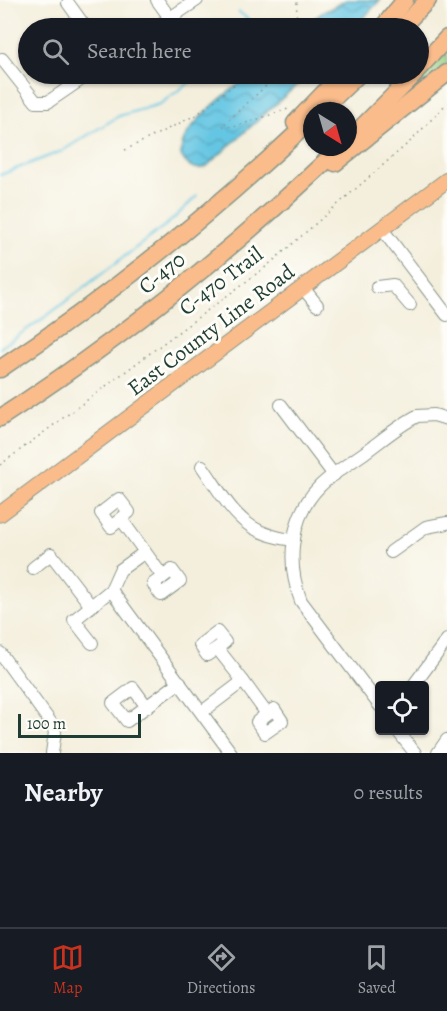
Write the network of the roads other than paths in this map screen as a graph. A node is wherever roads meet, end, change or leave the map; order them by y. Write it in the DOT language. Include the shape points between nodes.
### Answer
graph roads {
  1 [pos="157,0"];
  2 [pos="197,0"];
  3 [pos="405,0"];
  4 [pos="428,0"];
  5 [pos="68,3"];
  6 [pos="79,18"];
  7 [pos="170,18"];
  8 [pos="390,18"];
  9 [pos="411,18"];
  10 [pos="447,39"];
  11 [pos="429,58"];
  12 [pos="2,59"];
  13 [pos="447,73"];
  14 [pos="18,79"];
  15 [pos="22,84"];
  16 [pos="74,84"];
  17 [pos="335,84"];
  18 [pos="347,84"];
  19 [pos="405,84"];
  20 [pos="322,102"];
  21 [pos="327,102"];
  22 [pos="303,123"];
  23 [pos="357,131"];
  24 [pos="331,156"];
  25 [pos="447,180"];
  26 [pos="266,216"];
  27 [pos="382,229"];
  28 [pos="377,287"];
  29 [pos="304,289"];
  30 [pos="317,305"];
  31 [pos="410,305"];
  32 [pos="447,315"];
  33 [pos="0,369"];
  34 [pos="281,405"];
  35 [pos="0,418"];
  36 [pos="447,419"];
  37 [pos="202,466"];
  38 [pos="334,475"];
  39 [pos="0,514"];
  40 [pos="121,519"];
  41 [pos="447,523"];
  42 [pos="294,540"];
  43 [pos="145,552"];
  44 [pos="391,552"];
  45 [pos="33,568"];
  46 [pos="163,577"];
  47 [pos="111,590"];
  48 [pos="91,606"];
  49 [pos="447,640"];
  50 [pos="92,643"];
  51 [pos="217,648"];
  52 [pos="0,653"];
  53 [pos="243,681"];
  54 [pos="417,681"];
  55 [pos="180,682"];
  56 [pos="375,699"];
  57 [pos="147,707"];
  58 [pos="202,712"];
  59 [pos="267,714"];
  60 [pos="401,735"];
  61 [pos="447,740"];
  62 [pos="52,753"];
  63 [pos="231,753"];
  64 [pos="415,753"];
  65 [pos="438,753"];
  1 -- 7 [label="street"];
  2 -- 7 [label="street"];
  3 -- 8 [label="highway"];
  4 -- 9 [label="highway"];
  5 -- 6 [label="street"];
  10 -- 11 [label="highway"];
  12 -- 14 [label="street"];
  13 -- 26 [label="highway" via="276,213"];
  15 -- 16 [label="street" via="36,102 48,102"];
  17 -- 20 [label="highway"];
  18 -- 21 [label="highway, C-470"];
  19 -- 23 [label="highway"];
  22 -- 33 [label="highway, C-470" via="194,225 101,298"];
  24 -- 26 [label="highway, C-470"];
  25 -- 27 [label="main road, East County Line Road"];
  26 -- 35 [label="highway, C-470" via="140,319"];
  27 -- 29 [label="main road, East County Line Road"];
  27 -- 32 [label="street"];
  28 -- 31 [label="street" via="393,285"];
  29 -- 30 [label="street"];
  29 -- 39 [label="main road, East County Line Road"];
  34 -- 38 [label="street"];
  36 -- 38 [label="street" via="417,416"];
  37 -- 42 [label="street" via="250,527 273,538"];
  38 -- 42 [label="street" via="305,506"];
  40 -- 43 [label="street"];
  41 -- 44 [label="street" via="426,527"];
  42 -- 56 [label="street" via="293,576 301,601"];
  43 -- 46 [label="street"];
  43 -- 47 [label="street" via="120,570"];
  45 -- 48 [label="street" via="51,554"];
  47 -- 48 [label="street"];
  47 -- 55 [label="street"];
  48 -- 50 [label="street" via="74,620"];
  49 -- 54 [label="street"];
  51 -- 53 [label="street"];
  52 -- 62 [label="street" via="51,723 55,732"];
  53 -- 58 [label="street"];
  53 -- 59 [label="street"];
  55 -- 57 [label="street"];
  55 -- 58 [label="street"];
  58 -- 63 [label="street"];
  60 -- 64 [label="street"];
  61 -- 65 [label="street"];
}
